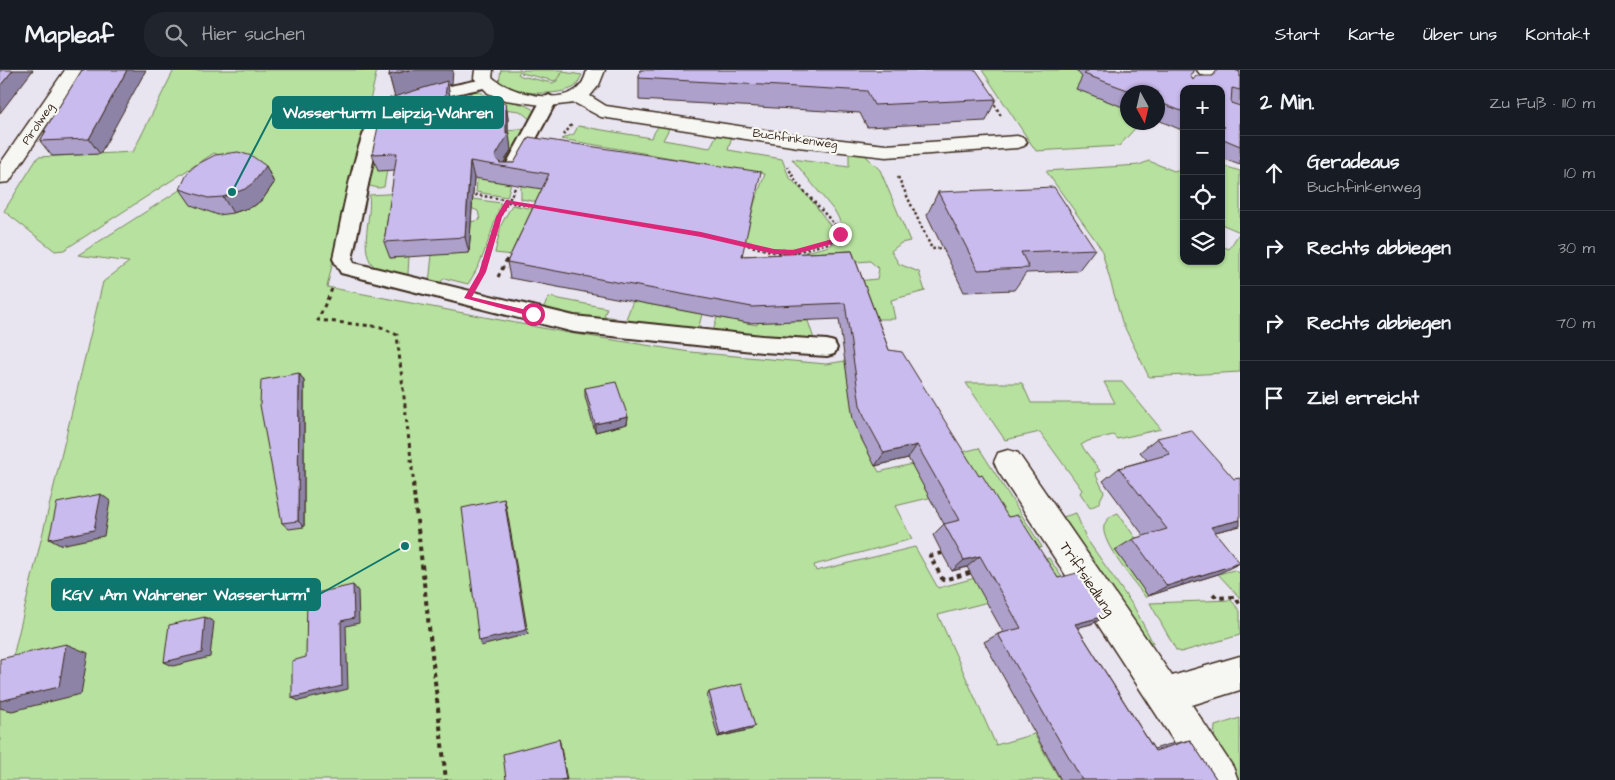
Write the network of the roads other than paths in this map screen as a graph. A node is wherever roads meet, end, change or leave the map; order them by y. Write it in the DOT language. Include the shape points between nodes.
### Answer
graph roads {
  1 [pos="74,70"];
  2 [pos="596,70"];
  3 [pos="1203,74"];
  4 [pos="486,76"];
  5 [pos="1240,82"];
  6 [pos="578,96"];
  7 [pos="550,100"];
  8 [pos="1017,142"];
  9 [pos="2,177"];
  10 [pos="513,179"];
  11 [pos="828,348"];
  12 [pos="1008,462"];
  13 [pos="1240,673"];
  14 [pos="1165,696"];
  15 [pos="1220,780"];
  1 -- 9 [label="street, Pirolweg"];
  2 -- 6 [label="street" via="588,88"];
  3 -- 5 [label="street"];
  4 -- 7 [label="street" via="495,89 509,95"];
  4 -- 11 [label="lane" via="384,111 372,129 342,259 348,268 574,324"];
  6 -- 7 [label="street"];
  6 -- 8 [label="street, Buchfinkenweg" via="601,111 886,151"];
  7 -- 10 [label="lane"];
  12 -- 14 [label="street, Triftsiedlung"];
  13 -- 14 [label="street"];
  14 -- 15 [label="street, Triftsiedlung"];
}
